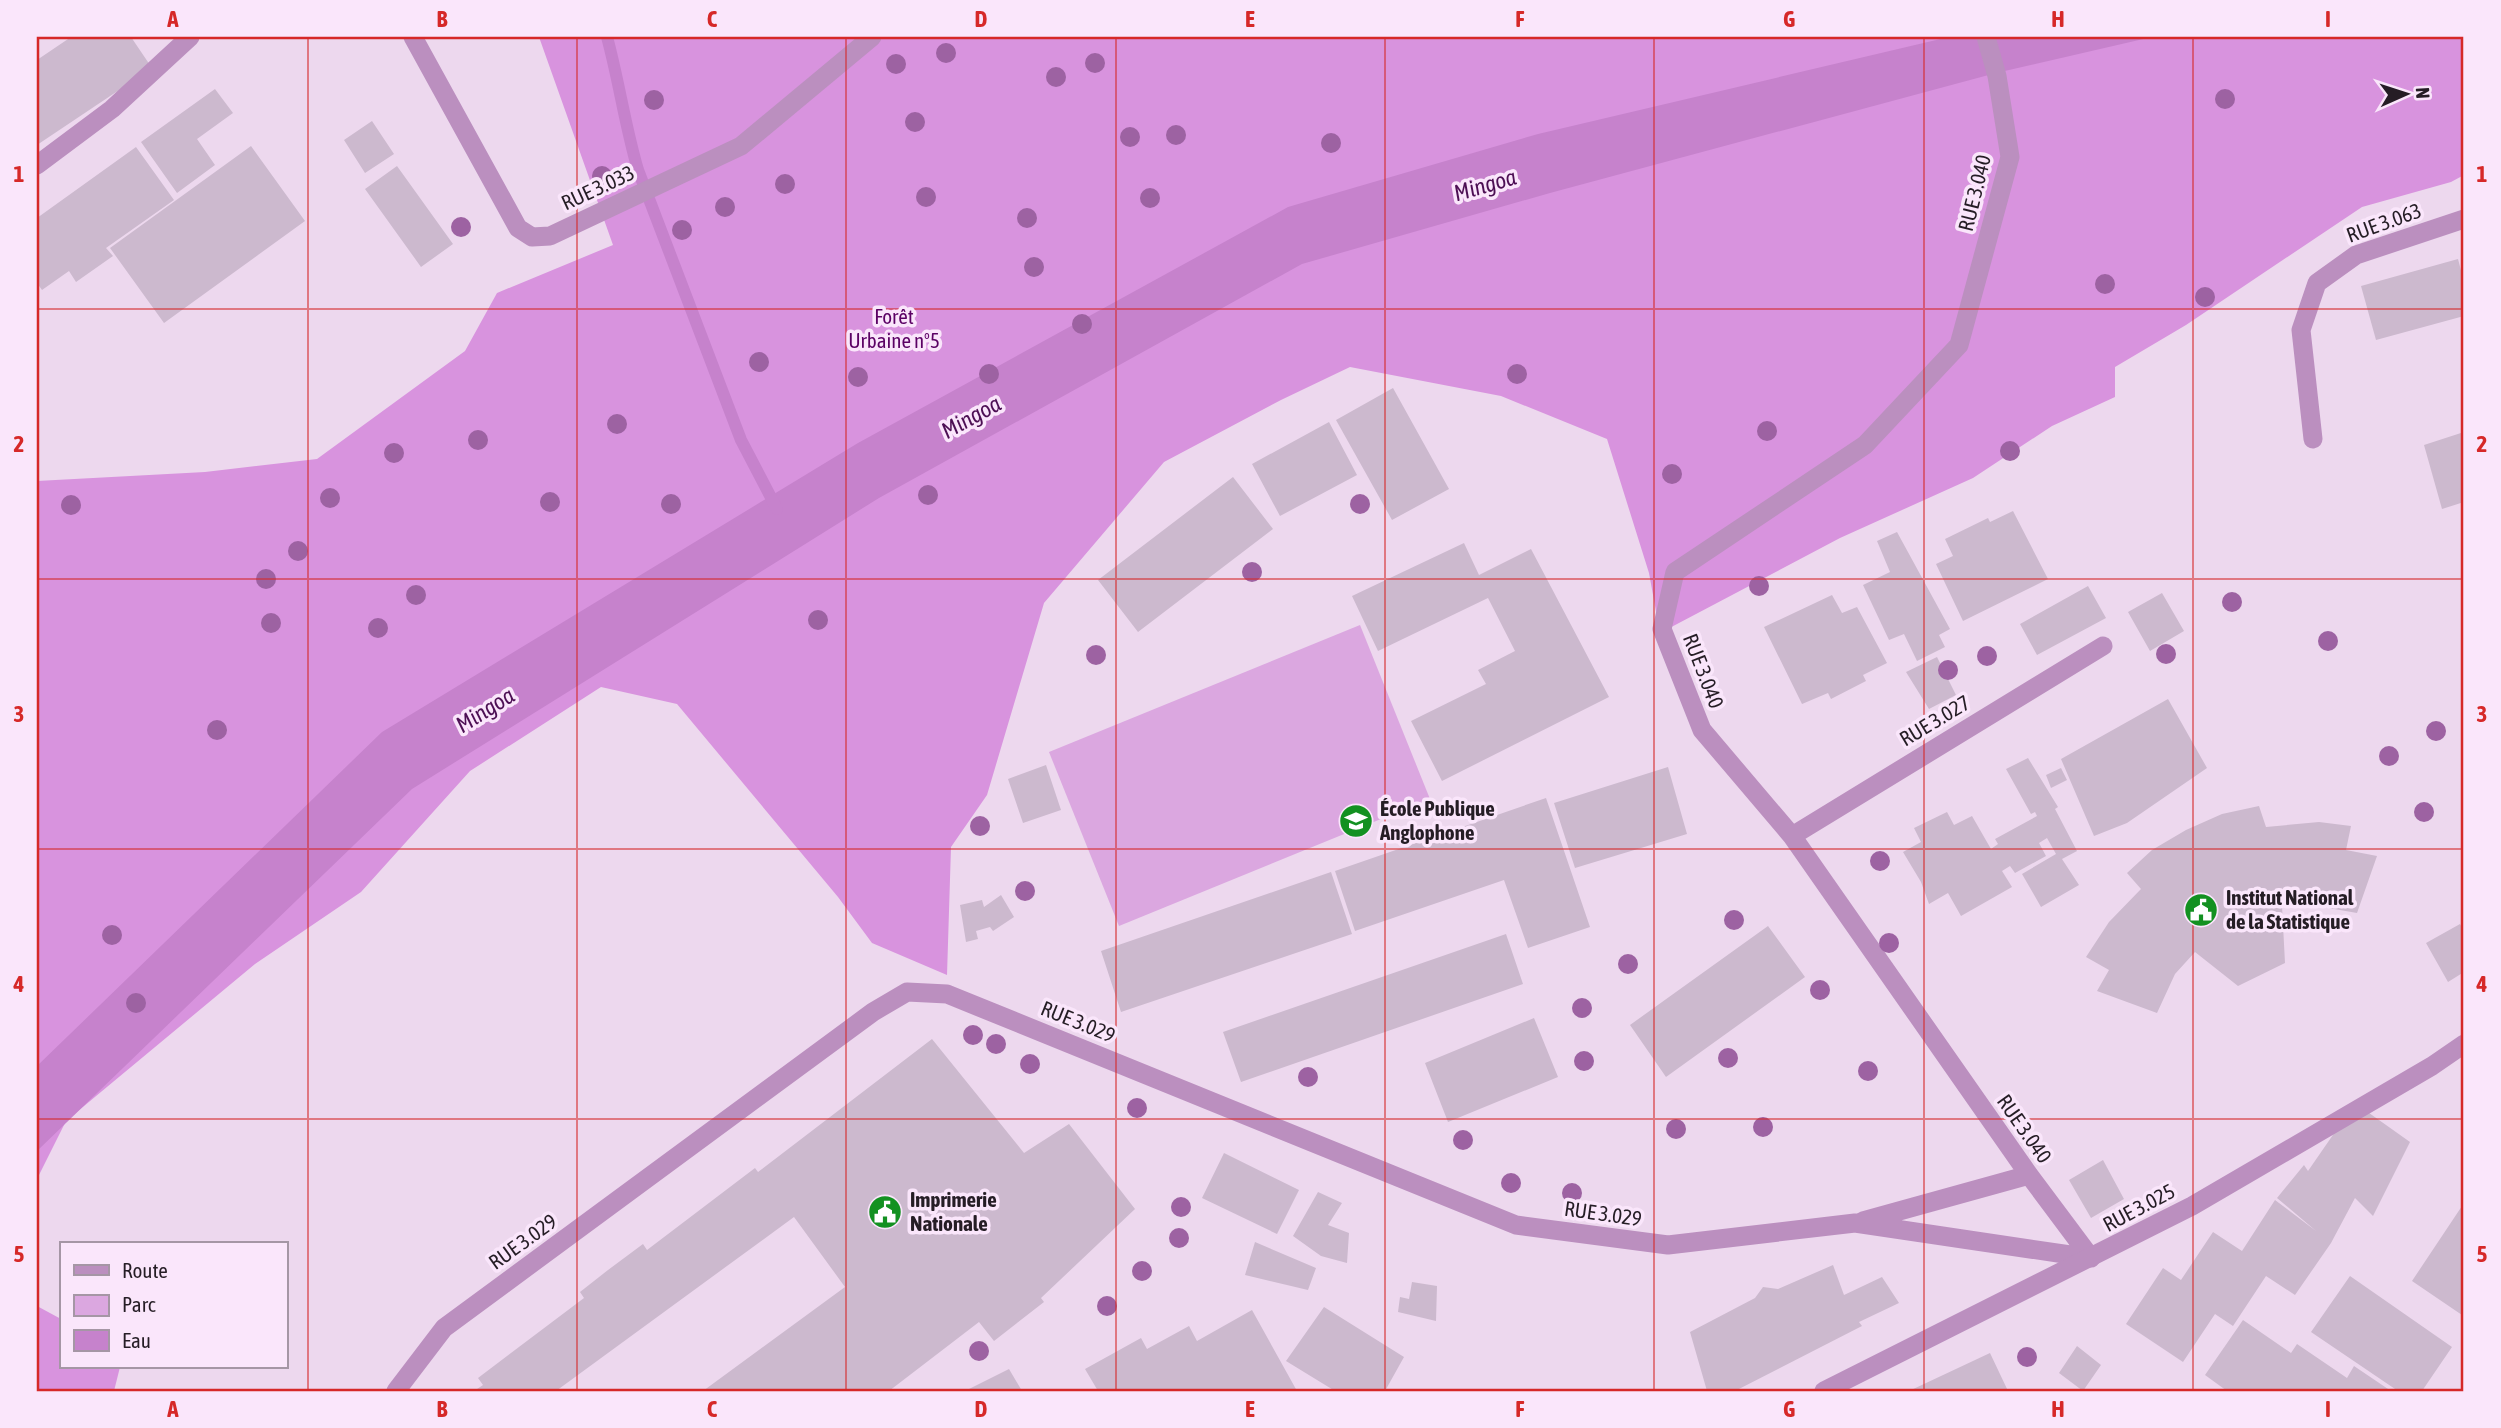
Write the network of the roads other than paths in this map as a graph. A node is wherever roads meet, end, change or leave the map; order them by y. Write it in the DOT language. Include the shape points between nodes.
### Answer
graph roads {
  1 [pos="190,37"];
  2 [pos="413,37"];
  3 [pos="872,37"];
  4 [pos="1986,37"];
  5 [pos="37,165"];
  6 [pos="2464,219"];
  7 [pos="2313,439"];
  8 [pos="2103,646"];
  9 [pos="1792,835"];
  10 [pos="2464,1044"];
  11 [pos="2029,1175"];
  12 [pos="1855,1223"];
  13 [pos="2091,1258"];
  14 [pos="396,1391"];
  15 [pos="1824,1391"];
  1 -- 5 [label="street" via="112,109"];
  2 -- 3 [label="street, RUE 3.033" via="518,228 532,237 550,236 741,146"];
  4 -- 9 [label="street, RUE 3.040" via="2010,157 1959,345 1865,445 1675,572 1662,629 1702,730"];
  6 -- 7 [label="street, RUE 3.063" via="2356,255 2316,283 2301,330"];
  8 -- 9 [label="street, RUE 3.027"];
  9 -- 11 [label="street, RUE 3.040"];
  10 -- 13 [label="street, RUE 3.025" via="2192,1206"];
  11 -- 12 [label="street, RUE 3.029"];
  11 -- 13 [label="street, RUE 3.040"];
  12 -- 13 [label="street, RUE 3.029"];
  12 -- 14 [label="street, RUE 3.029" via="1668,1245 1516,1225 947,993 907,992 873,1012 444,1328"];
  13 -- 15 [label="street, RUE 3.025"];
}
